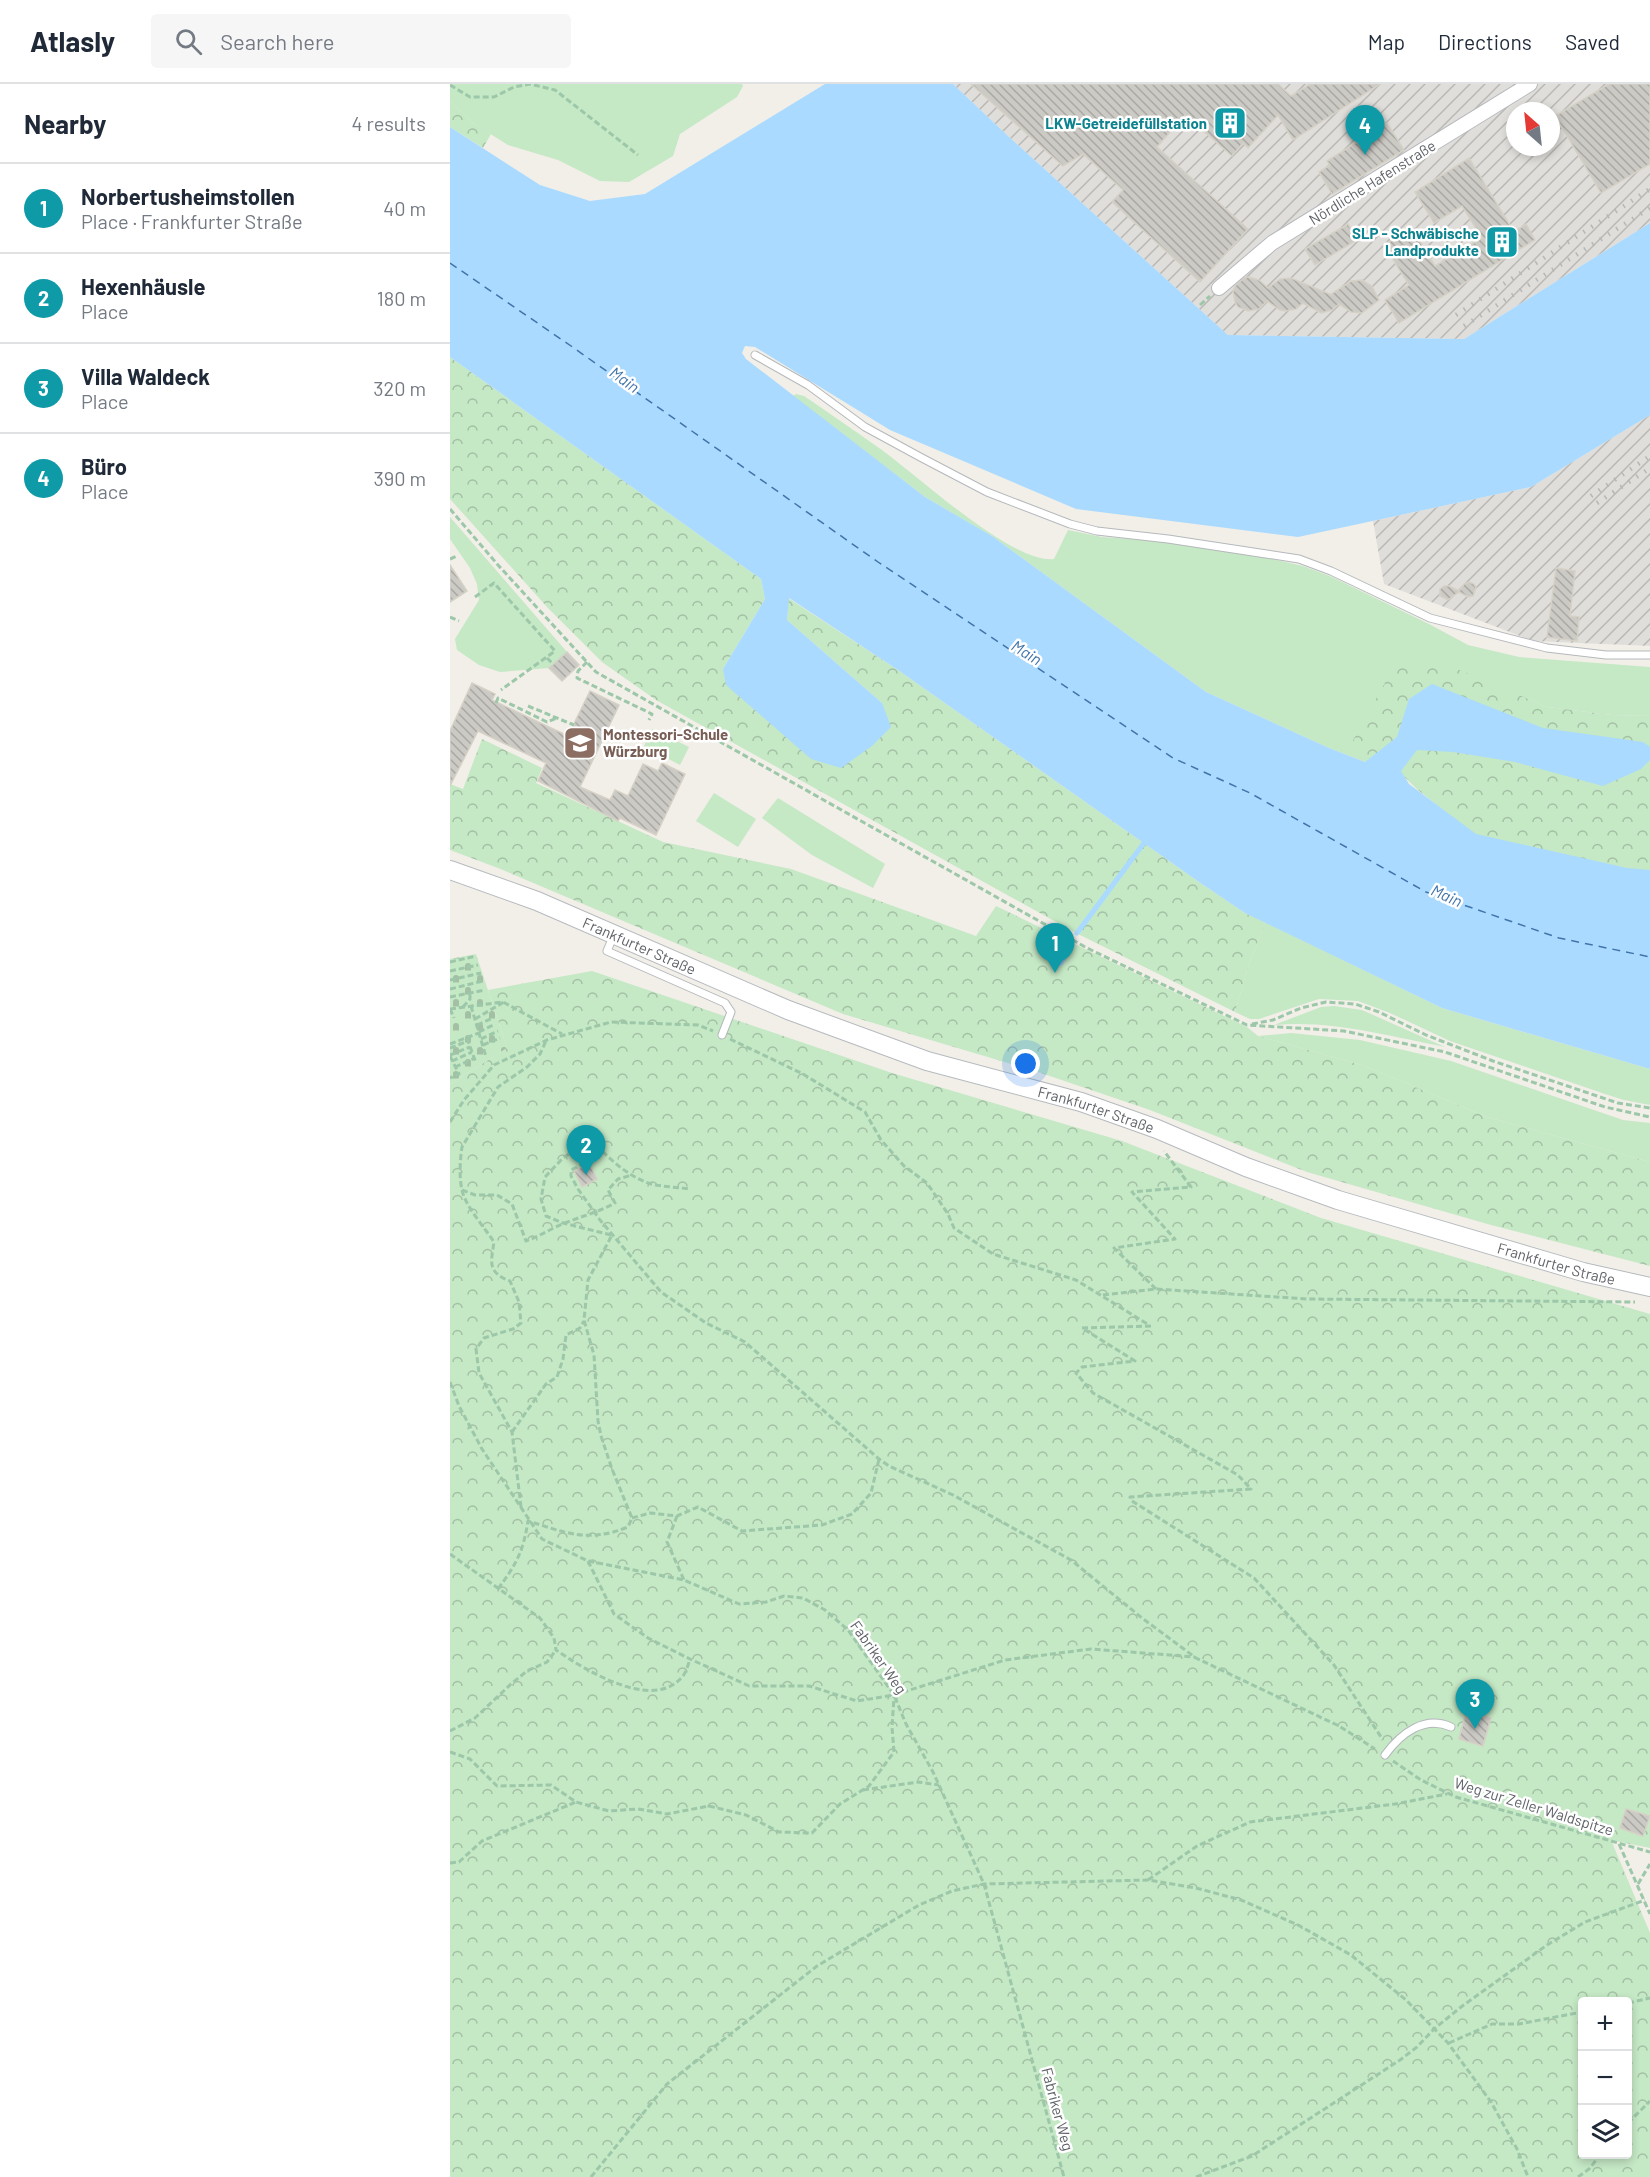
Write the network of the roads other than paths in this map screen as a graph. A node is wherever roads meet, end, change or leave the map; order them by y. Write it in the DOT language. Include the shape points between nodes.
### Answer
graph roads {
  1 [pos="1530,84"];
  2 [pos="1219,288"];
  3 [pos="754,355"];
  4 [pos="1650,655"];
  5 [pos="450,870"];
  6 [pos="614,934"];
  7 [pos="722,1035"];
  8 [pos="1650,1287"];
  9 [pos="1451,1727"];
  10 [pos="1387,1752"];
  1 -- 2 [label="street, Nördliche Hafenstraße" via="1272,243"];
  3 -- 4 [label="lane" via="808,385 865,427 922,458 987,492 1070,524 1299,559 1430,618 1547,648"];
  5 -- 6 [label="main road, Frankfurter Straße"];
  6 -- 7 [label="lane" via="607,951 725,1003 731,1012"];
  6 -- 8 [label="main road, Frankfurter Straße" via="788,1010 927,1061 1081,1102 1338,1200 1562,1266"];
  9 -- 10 [label="lane" via="1431,1722 1421,1725"];
}
